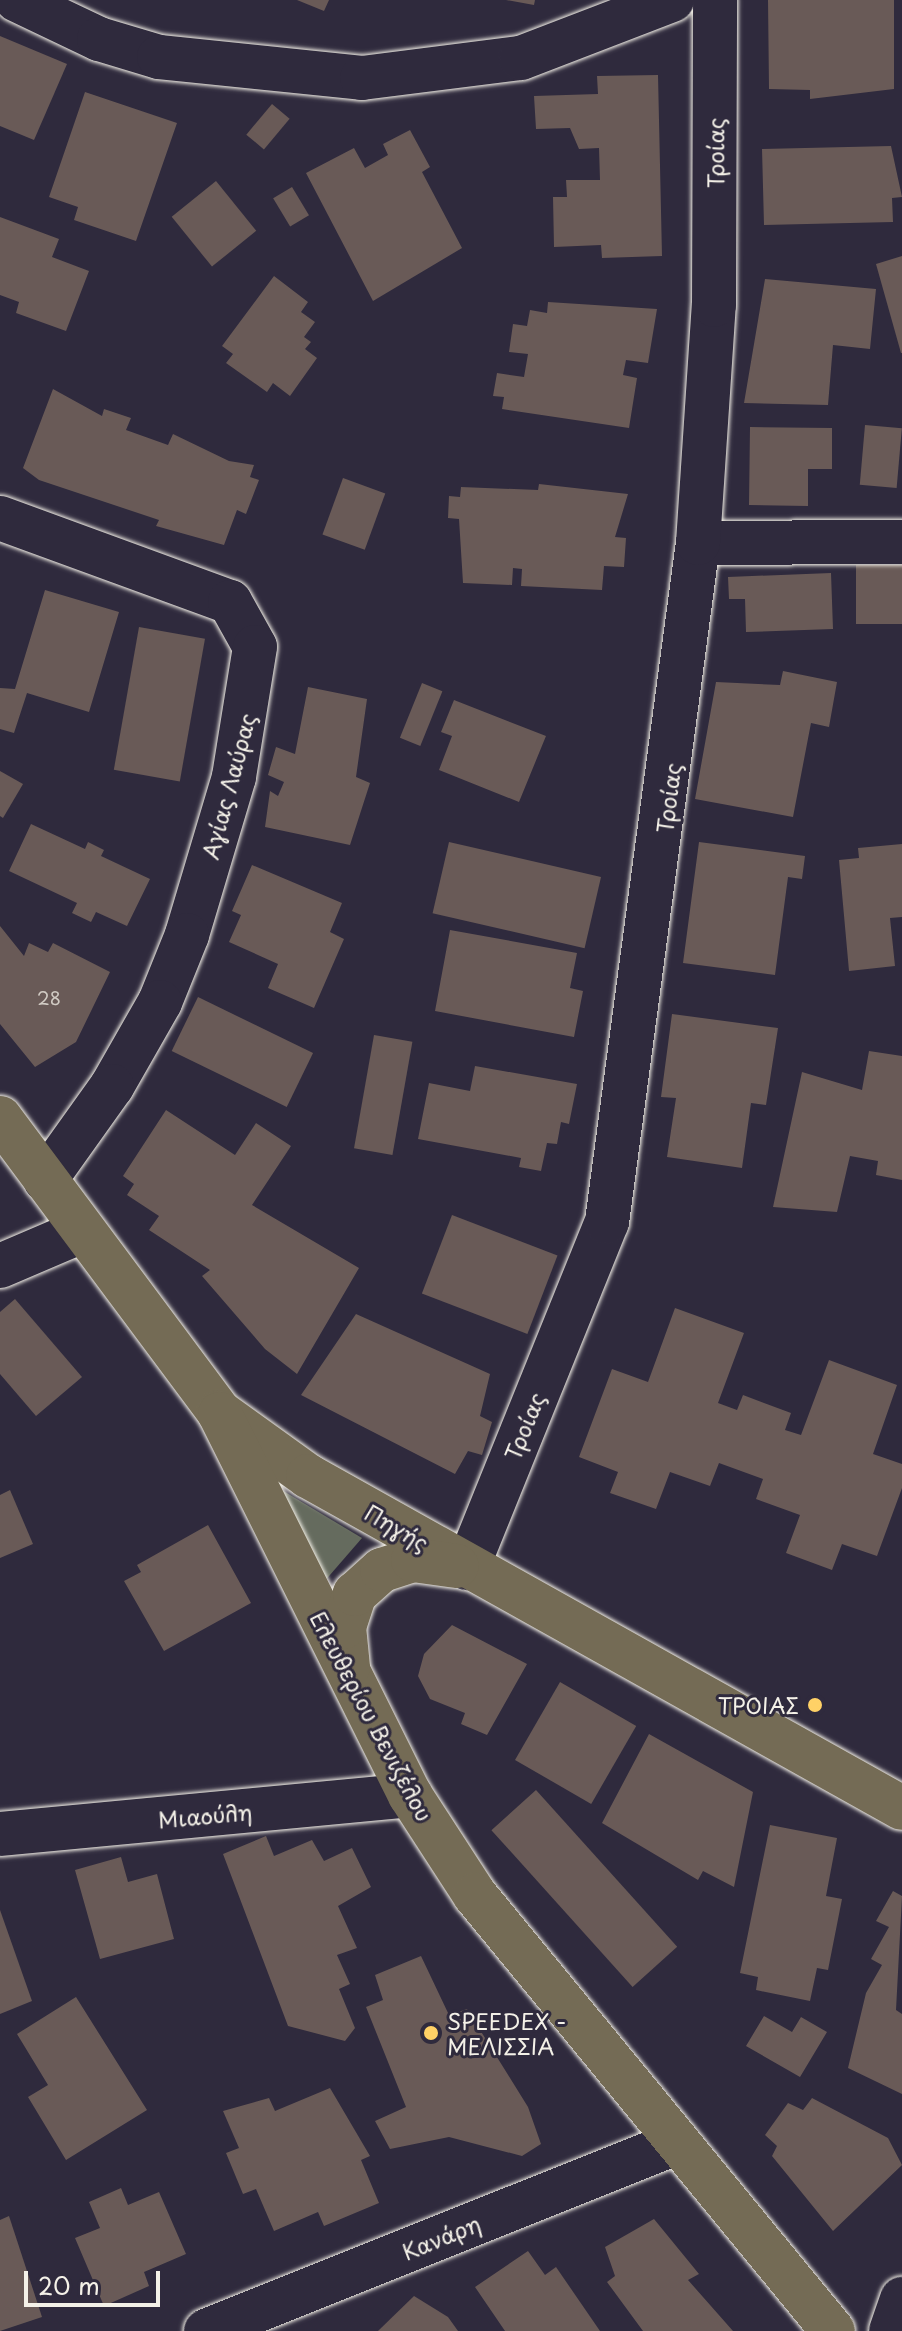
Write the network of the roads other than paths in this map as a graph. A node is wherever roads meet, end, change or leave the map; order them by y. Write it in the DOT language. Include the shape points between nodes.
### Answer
graph roads {
  1 [pos="17,0"];
  2 [pos="672,0"];
  3 [pos="715,0"];
  4 [pos="0,518"];
  5 [pos="902,542"];
  6 [pos="698,543"];
  7 [pos="0,1118"];
  8 [pos="45,1180"];
  9 [pos="82,1231"];
  10 [pos="0,1266"];
  11 [pos="219,1412"];
  12 [pos="467,1568"];
  13 [pos="348,1674"];
  14 [pos="410,1795"];
  15 [pos="902,1808"];
  16 [pos="0,1834"];
  17 [pos="676,2143"];
  18 [pos="902,2299"];
  19 [pos="206,2331"];
  20 [pos="833,2331"];
  21 [pos="891,2331"];
  1 -- 2 [label="street" via="99,39 159,57 362,78 521,58"];
  3 -- 6 [label="street, Τροίας" via="714,305"];
  4 -- 8 [label="street, Αγίας Λαύρας" via="230,602 255,647 234,777 176,962 112,1086"];
  5 -- 6 [label="street"];
  6 -- 12 [label="street, Τροίας" via="607,1222"];
  7 -- 8 [label="main road, Πηγής"];
  8 -- 9 [label="main road, Πηγής"];
  9 -- 10 [label="street"];
  9 -- 11 [label="main road, Πηγής"];
  11 -- 12 [label="main road, Πηγής" via="308,1476"];
  11 -- 13 [label="main road, Ελευθερίου Βενιζέλου"];
  12 -- 13 [label="main road" via="413,1560 382,1570 355,1594 344,1627"];
  12 -- 15 [label="main road, Πηγής"];
  13 -- 14 [label="main road, Ελευθερίου Βενιζέλου"];
  14 -- 16 [label="street, Μιαούλη"];
  14 -- 17 [label="main road, Ελευθερίου Βενιζέλου" via="550,1995"];
  17 -- 19 [label="street, Κανάρη"];
  17 -- 20 [label="main road, Ελευθερίου Βενιζέλου"];
  18 -- 21 [label="street"];
}
